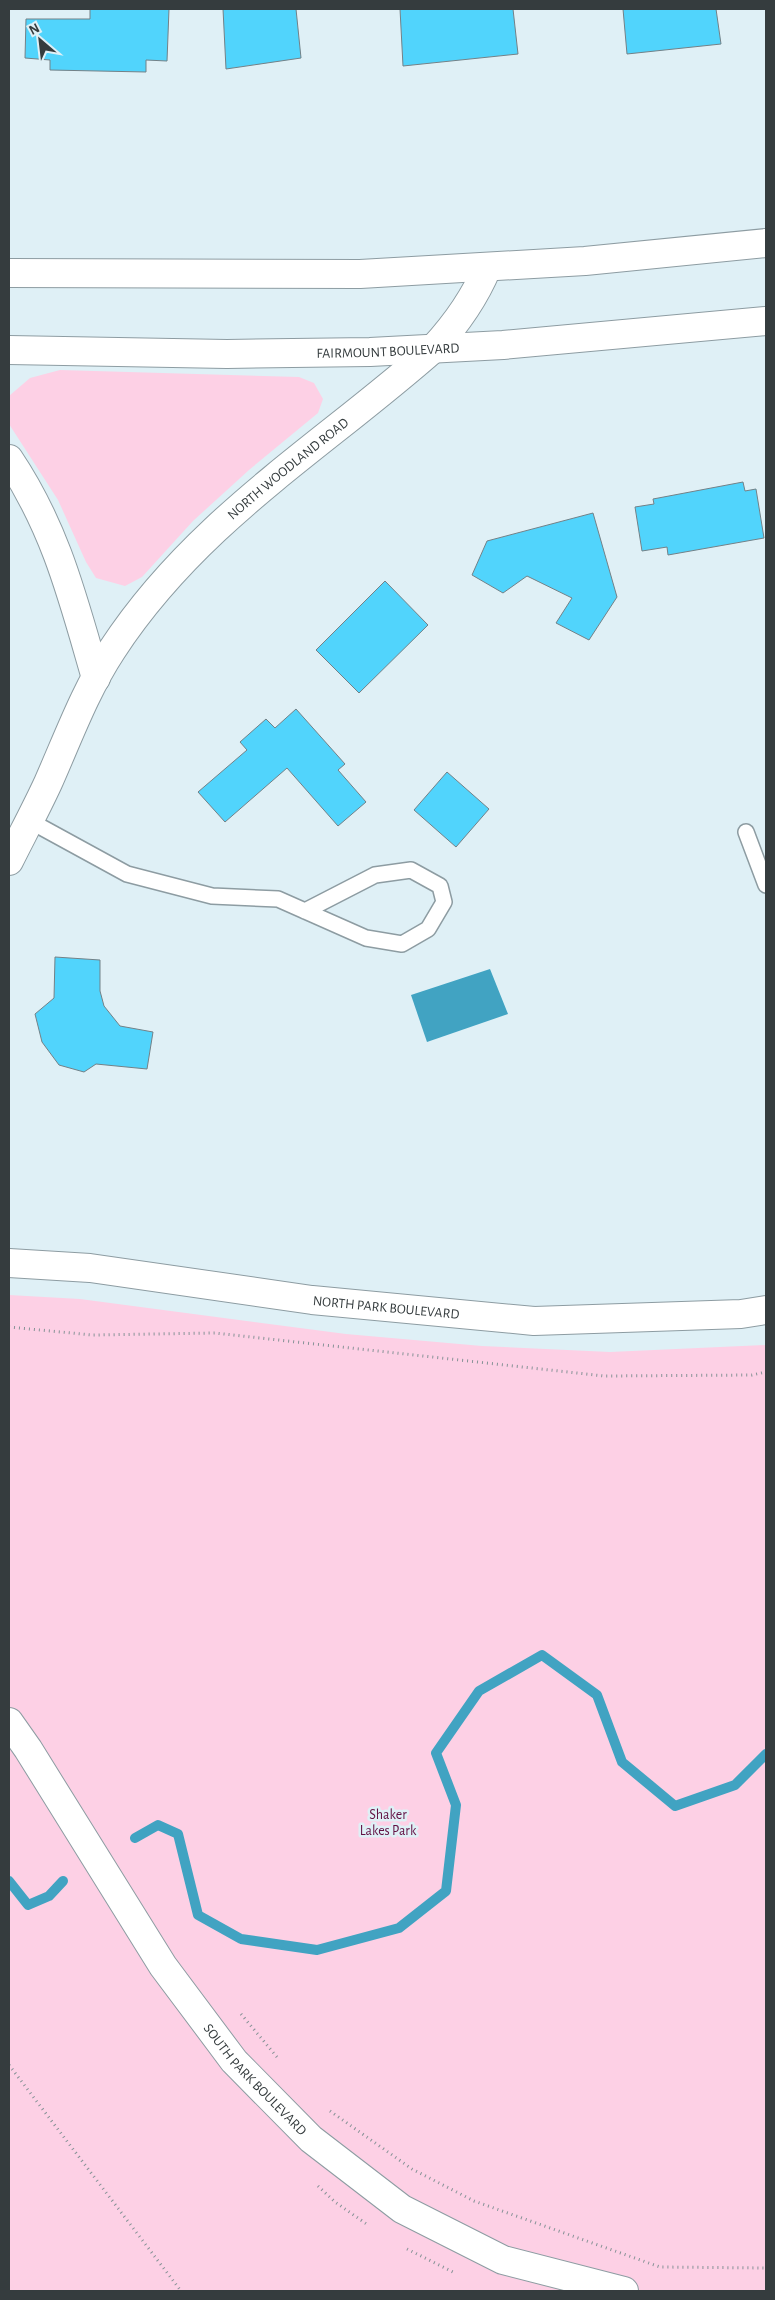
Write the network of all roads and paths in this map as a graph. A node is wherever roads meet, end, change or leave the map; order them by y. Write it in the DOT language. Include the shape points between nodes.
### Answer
graph roads {
  1 [pos="766,243"];
  2 [pos="487,268"];
  3 [pos="9,273"];
  4 [pos="766,321"];
  5 [pos="434,348"];
  6 [pos="9,350"];
  7 [pos="9,460"];
  8 [pos="96,678"];
  9 [pos="30,821"];
  10 [pos="746,832"];
  11 [pos="9,861"];
  12 [pos="766,885"];
  13 [pos="305,911"];
  14 [pos="9,1263"];
  15 [pos="766,1310"];
  16 [pos="9,1328"];
  17 [pos="766,1372"];
  18 [pos="9,1722"];
  19 [pos="235,2008"];
  20 [pos="280,2061"];
  21 [pos="9,2065"];
  22 [pos="328,2110"];
  23 [pos="766,2268"];
  24 [pos="181,2291"];
  25 [pos="624,2291"];
  1 -- 2 [label="main road"];
  2 -- 3 [label="main road" via="280,275"];
  2 -- 5 [label="main road, NORTH WOODLAND ROAD" via="460,319"];
  4 -- 5 [label="main road, FAIRMOUNT BOULEVARD" via="503,345"];
  5 -- 6 [label="main road, FAIRMOUNT BOULEVARD" via="227,354"];
  5 -- 8 [label="main road, NORTH WOODLAND ROAD" via="217,526 158,589 112,650"];
  7 -- 8 [label="main road" via="36,504 58,552"];
  8 -- 9 [label="main road, NORTH WOODLAND ROAD"];
  9 -- 11 [label="main road, NORTH WOODLAND ROAD"];
  9 -- 13 [label="lane" via="127,874 212,896 278,899"];
  10 -- 12 [label="lane"];
  13 -- 13 [label="lane" via="366,938 402,944 428,929 444,902 440,886 412,870 375,876"];
  14 -- 15 [label="main road, NORTH PARK BOULEVARD" via="90,1268 312,1300 534,1321 741,1314"];
  16 -- 17 [label="path" via="92,1335 214,1333 604,1376 752,1375"];
  18 -- 25 [label="main road, SOUTH PARK BOULEVARD" via="163,1966 234,2061 311,2139 402,2209 503,2260"];
  19 -- 20 [label="path"];
  21 -- 24 [label="path"];
  22 -- 23 [label="path" via="412,2169 474,2201 660,2267"];
}
